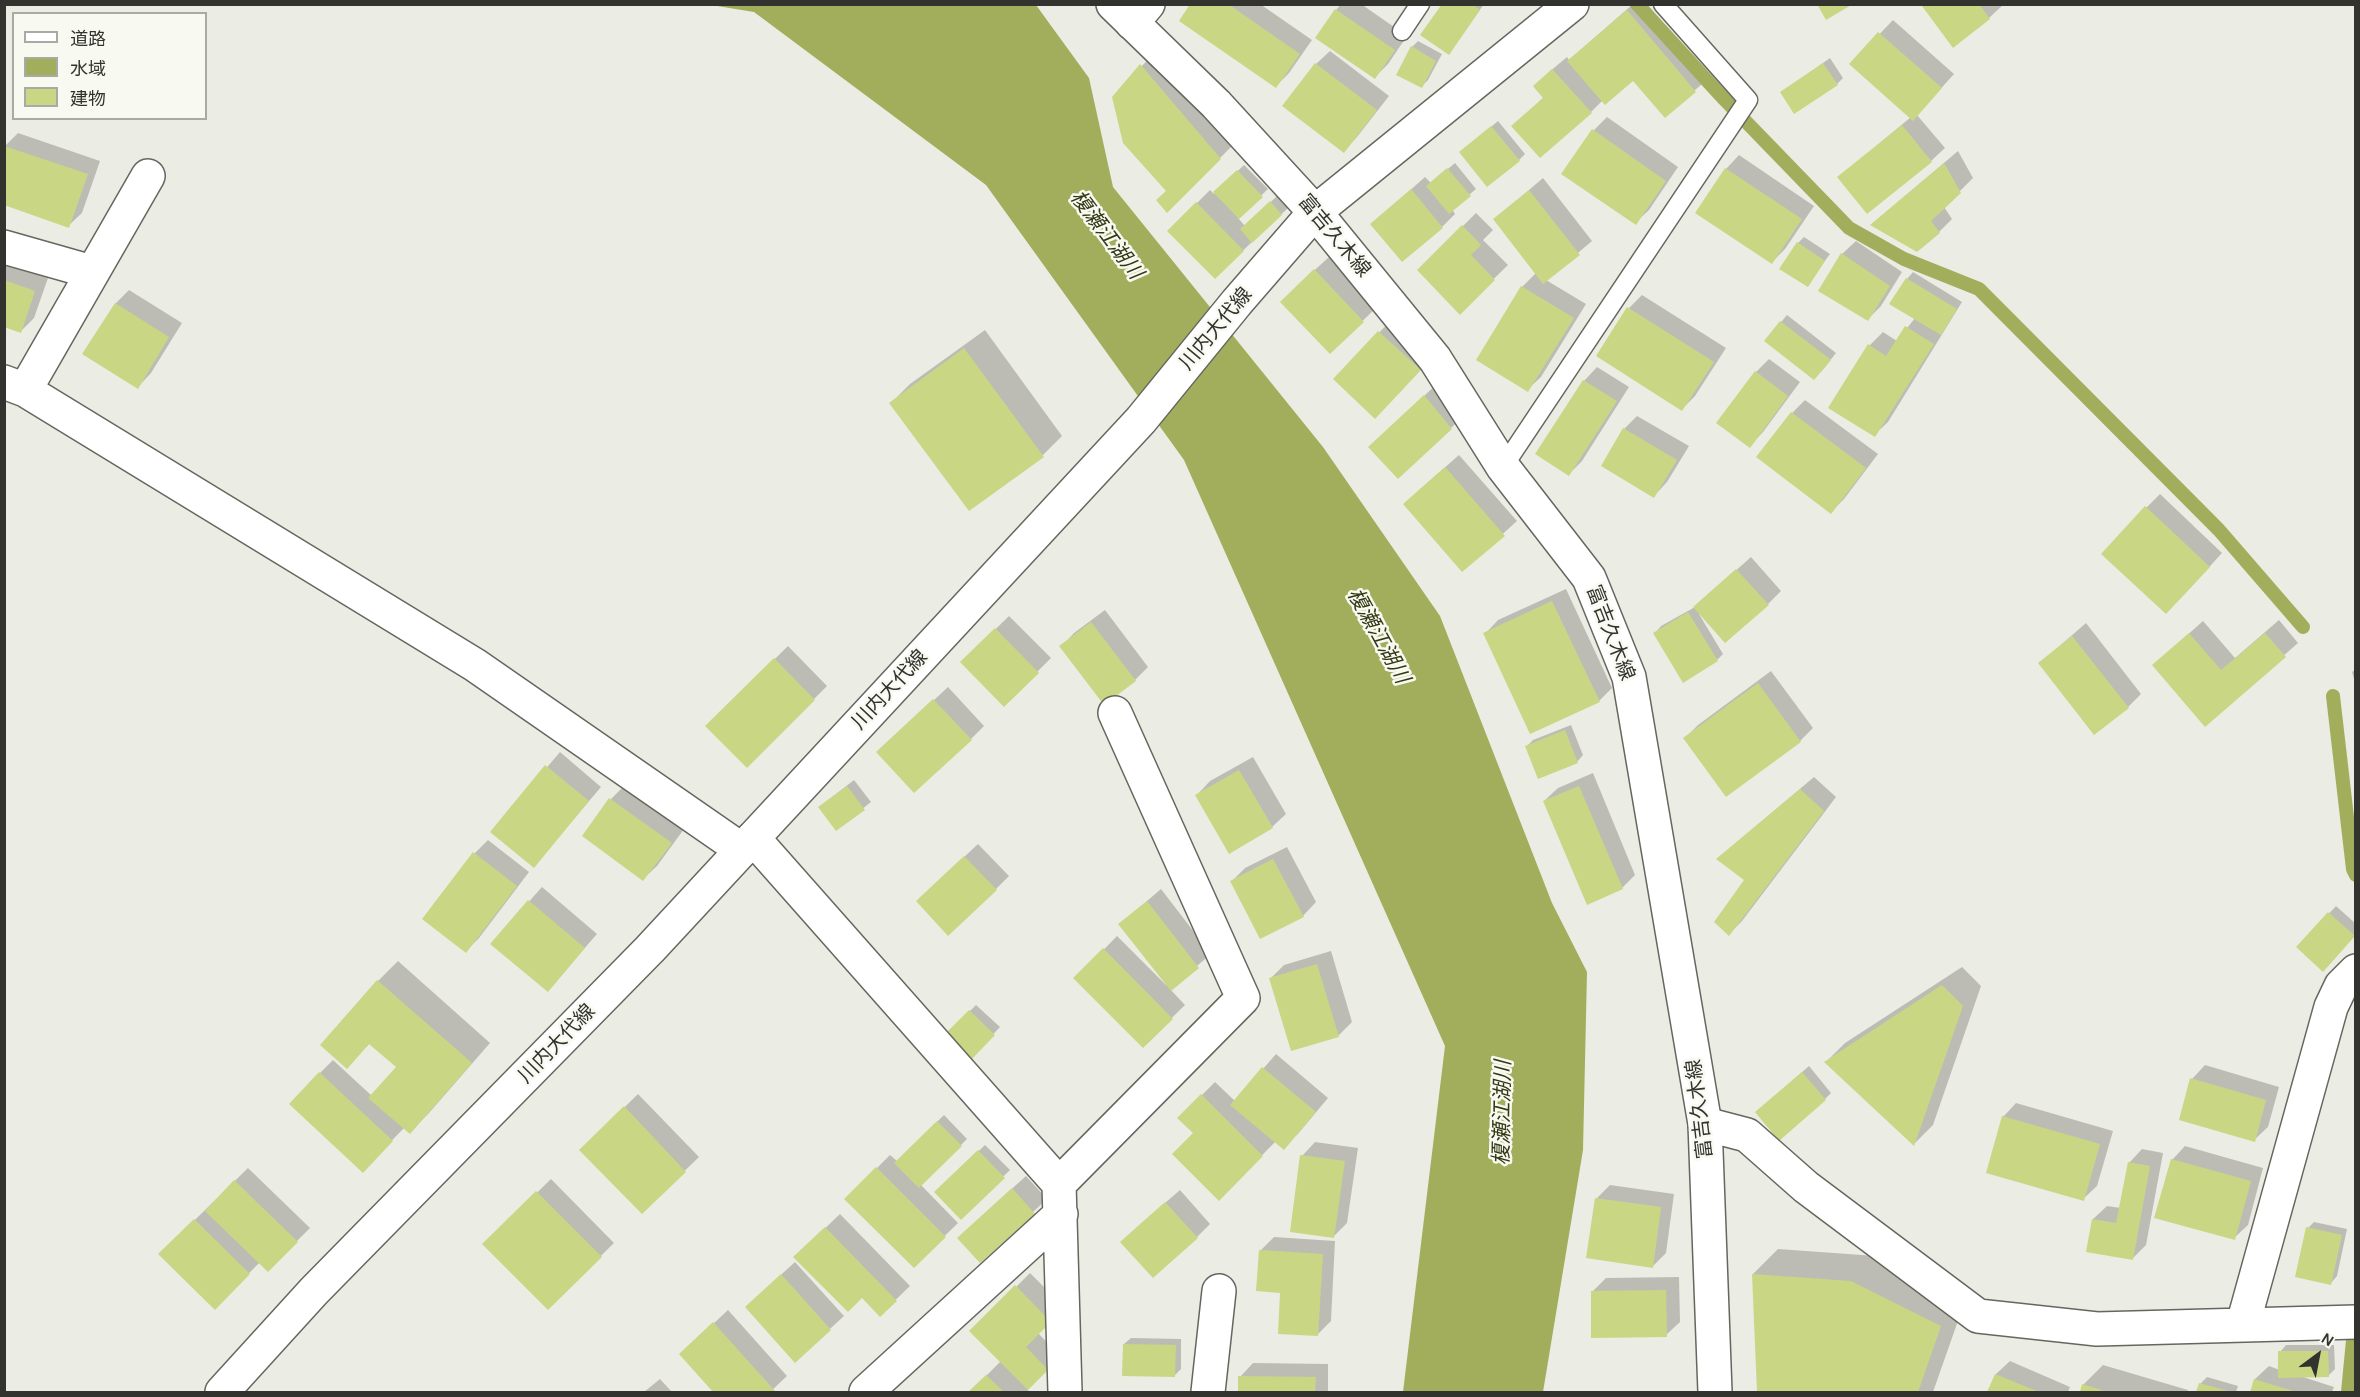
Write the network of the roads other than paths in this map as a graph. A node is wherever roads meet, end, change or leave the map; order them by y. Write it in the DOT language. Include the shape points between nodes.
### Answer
graph roads {
  1 [pos="1420,4"];
  2 [pos="1572,4"];
  3 [pos="1663,4"];
  4 [pos="1131,10"];
  5 [pos="1402,31"];
  6 [pos="147,176"];
  7 [pos="1315,212"];
  8 [pos="4,247"];
  9 [pos="92,272"];
  10 [pos="15,386"];
  11 [pos="1503,467"];
  12 [pos="1115,713"];
  13 [pos="748,844"];
  14 [pos="2355,971"];
  15 [pos="1706,1124"];
  16 [pos="1060,1198"];
  17 [pos="1219,1291"];
  18 [pos="2350,1322"];
  19 [pos="2243,1324"];
  20 [pos="222,1392"];
  21 [pos="866,1392"];
  22 [pos="1065,1392"];
  23 [pos="1208,1392"];
  24 [pos="1715,1392"];
  1 -- 5 [label="lane"];
  2 -- 7 [label="street, 川内大代線"];
  3 -- 11 [label="lane" via="1748,100"];
  4 -- 7 [label="street, 富吉久木線"];
  6 -- 9 [label="street"];
  7 -- 11 [label="street, 富吉久木線" via="1435,359"];
  7 -- 13 [label="street, 川内大代線" via="1141,420"];
  8 -- 9 [label="street"];
  9 -- 10 [label="street"];
  10 -- 13 [label="street" via="475,665"];
  11 -- 15 [label="street, 富吉久木線" via="1589,578 1629,677"];
  12 -- 16 [label="street" via="1243,998"];
  13 -- 16 [label="street"];
  13 -- 20 [label="street, 川内大代線" via="314,1291"];
  14 -- 19 [label="street" via="2331,1007"];
  15 -- 19 [label="street" via="1747,1135 1806,1187 1978,1316 2097,1329"];
  15 -- 24 [label="street, 富吉久木線"];
  16 -- 21 [label="street"];
  16 -- 22 [label="street"];
  17 -- 23 [label="street"];
  18 -- 19 [label="street"];
}
